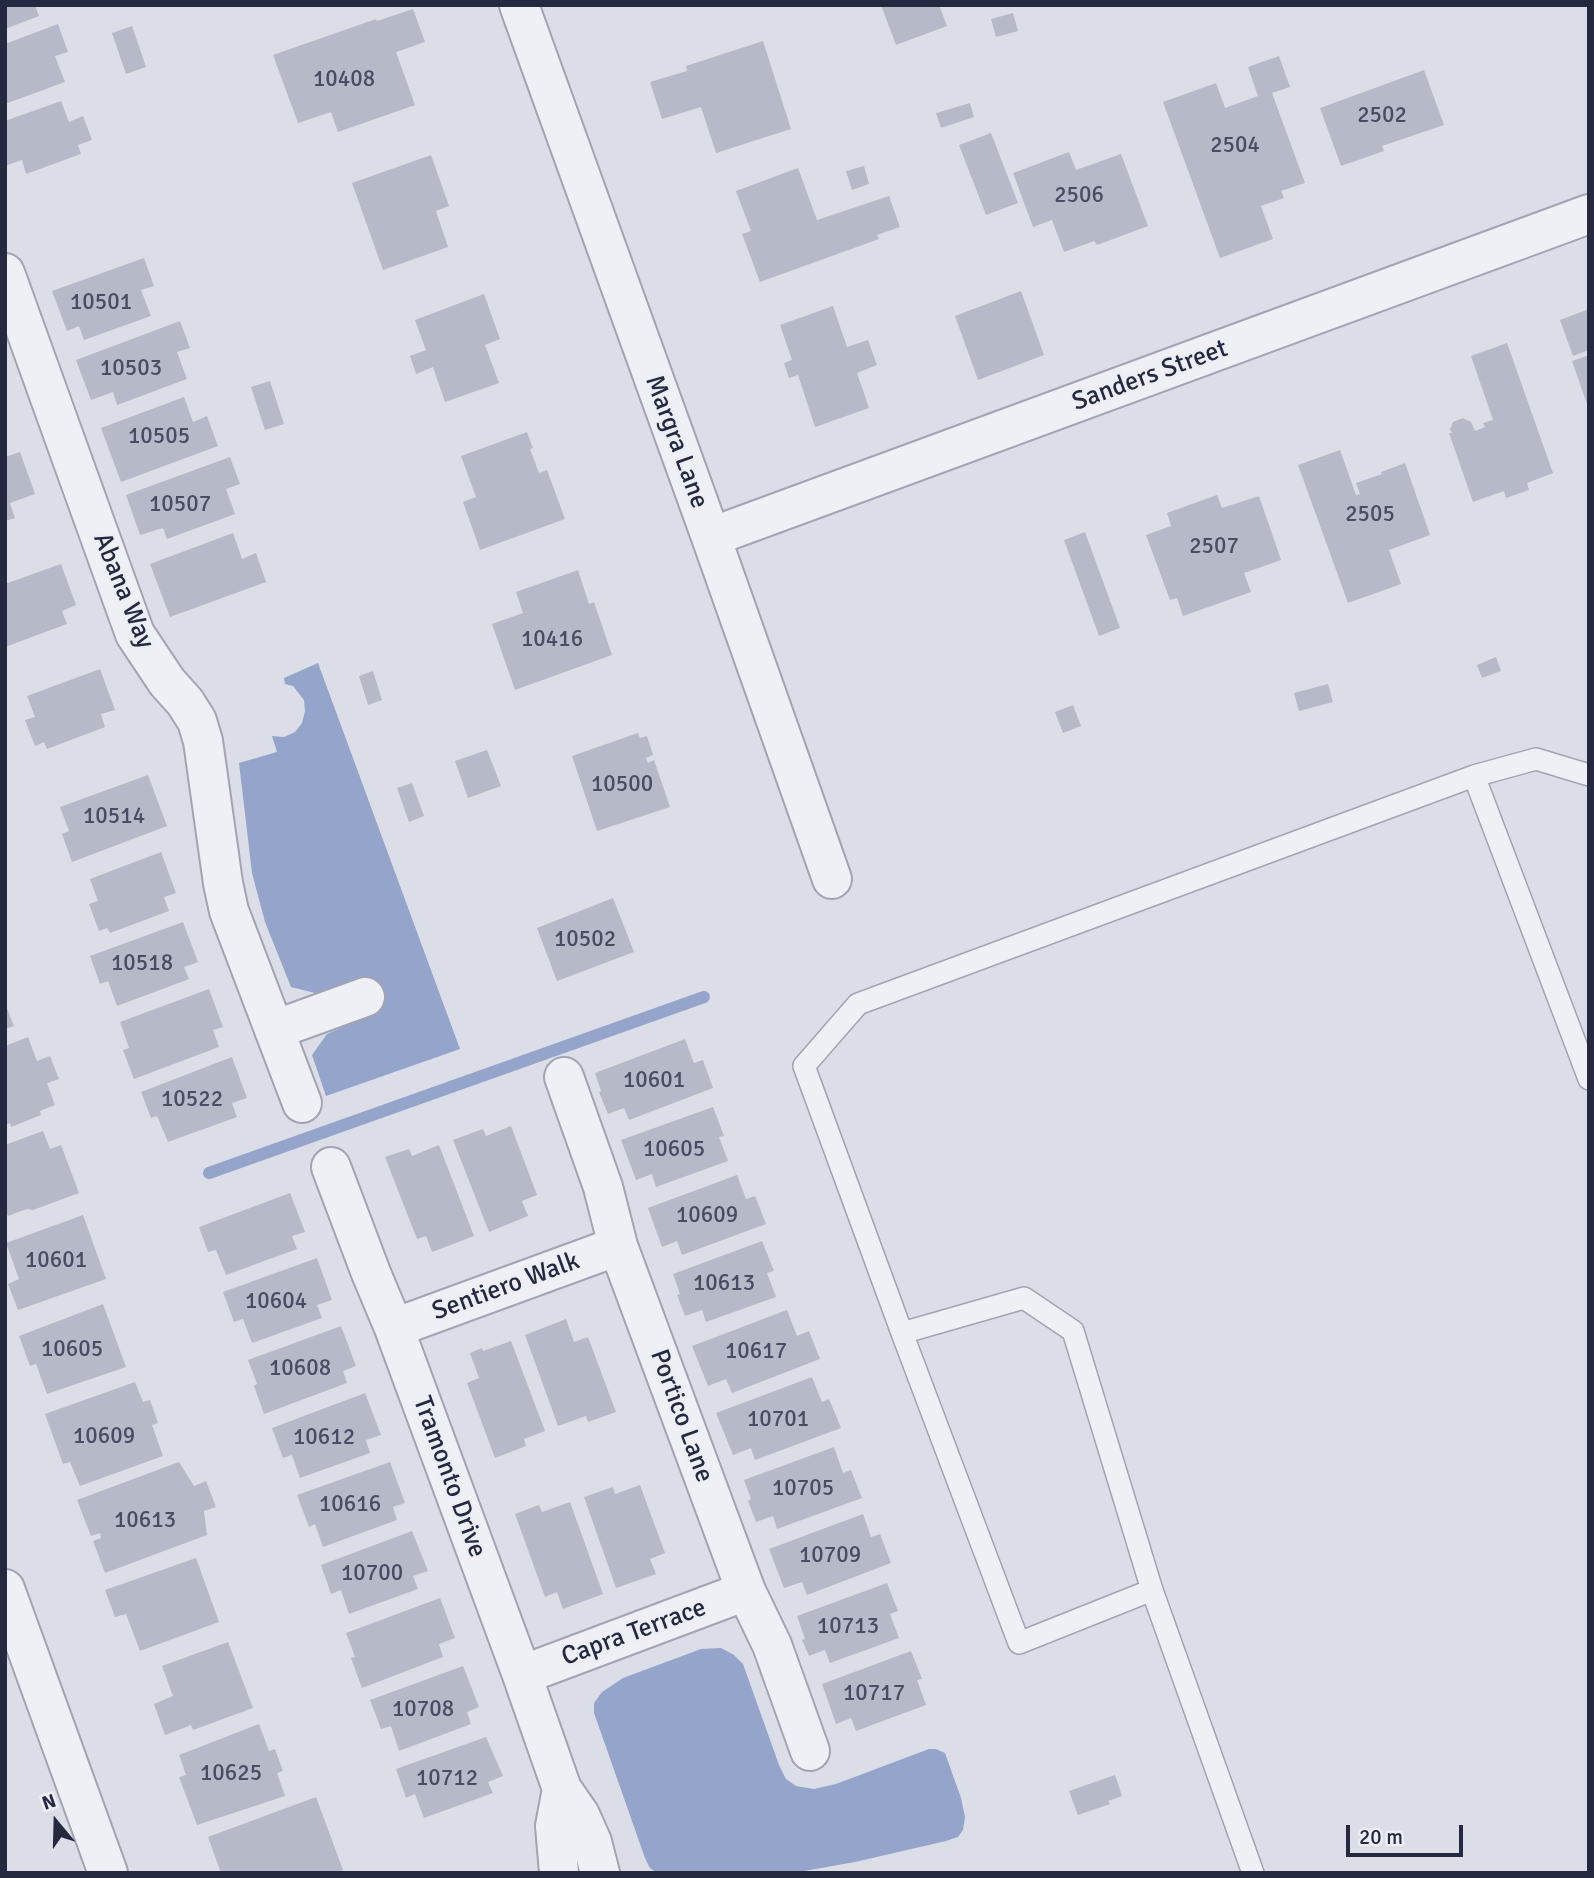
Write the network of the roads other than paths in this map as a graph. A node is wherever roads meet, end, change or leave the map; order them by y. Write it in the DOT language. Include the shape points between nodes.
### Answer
graph roads {
  1 [pos="519,5"];
  2 [pos="1589,214"];
  3 [pos="5,272"];
  4 [pos="710,537"];
  5 [pos="1589,775"];
  6 [pos="1474,776"];
  7 [pos="831,879"];
  8 [pos="365,997"];
  9 [pos="274,1030"];
  10 [pos="564,1077"];
  11 [pos="1589,1079"];
  12 [pos="302,1103"];
  13 [pos="331,1167"];
  14 [pos="618,1246"];
  15 [pos="394,1328"];
  16 [pos="902,1333"];
  17 [pos="5,1588"];
  18 [pos="1152,1590"];
  19 [pos="746,1591"];
  20 [pos="522,1675"];
  21 [pos="810,1751"];
  22 [pos="562,1789"];
  23 [pos="108,1873"];
  24 [pos="559,1873"];
  25 [pos="600,1873"];
  26 [pos="1253,1873"];
  1 -- 4 [label="street, Margra Lane"];
  2 -- 4 [label="street, Sanders Street"];
  3 -- 9 [label="street, Abana Way" via="135,634 197,721 229,911"];
  4 -- 7 [label="street, Margra Lane"];
  5 -- 6 [label="lane" via="1536,759"];
  6 -- 11 [label="lane"];
  6 -- 16 [label="lane" via="858,1004 804,1066"];
  8 -- 9 [label="street"];
  9 -- 12 [label="street, Abana Way"];
  10 -- 14 [label="street, Portico Lane" via="603,1187"];
  13 -- 15 [label="street, Tramonto Drive"];
  14 -- 15 [label="street, Sentiero Walk"];
  14 -- 19 [label="street, Portico Lane"];
  15 -- 20 [label="street, Tramonto Drive"];
  16 -- 18 [label="lane" via="1024,1298 1073,1331"];
  16 -- 18 [label="lane" via="1019,1643"];
  17 -- 23 [label="street"];
  18 -- 26 [label="lane"];
  19 -- 20 [label="street, Capra Terrace"];
  19 -- 21 [label="street, Portico Lane" via="772,1645"];
  20 -- 22 [label="street, Tramonto Drive"];
  22 -- 24 [label="street" via="555,1826"];
  22 -- 25 [label="street, Tramonto Drive" via="580,1815"];
}
